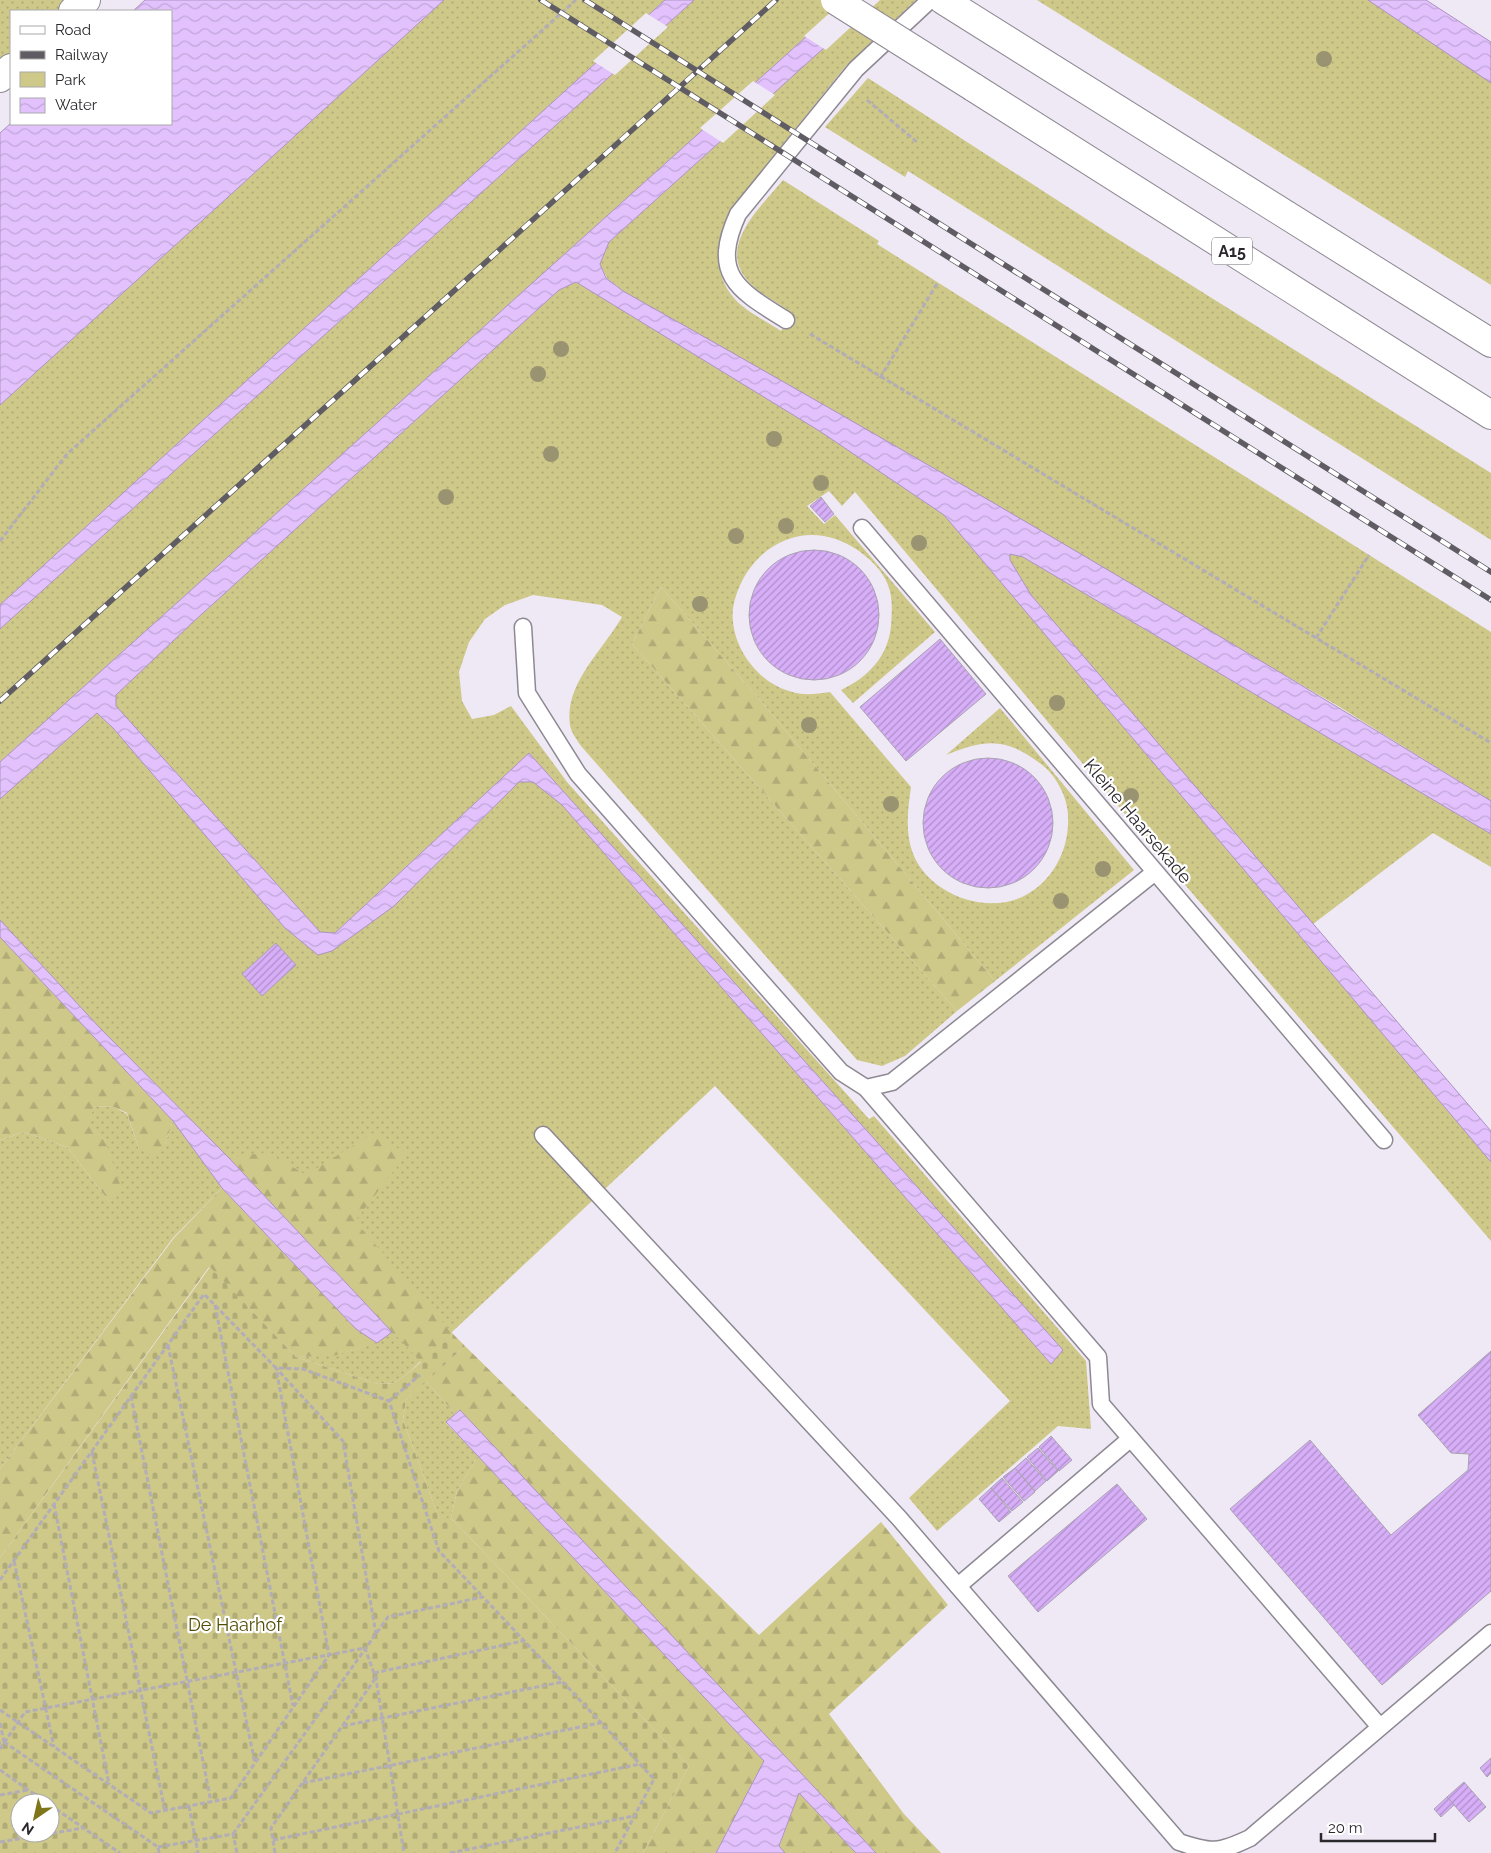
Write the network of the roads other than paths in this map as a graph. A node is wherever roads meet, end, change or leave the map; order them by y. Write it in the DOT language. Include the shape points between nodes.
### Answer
graph roads {
  1 [pos="86,0"];
  2 [pos="835,0"];
  3 [pos="930,0"];
  4 [pos="943,0"];
  5 [pos="74,10"];
  6 [pos="10,69"];
  7 [pos="0,78"];
  8 [pos="786,320"];
  9 [pos="1491,344"];
  10 [pos="1491,415"];
  11 [pos="862,528"];
  12 [pos="523,627"];
  13 [pos="1154,872"];
  14 [pos="866,1088"];
  15 [pos="543,1134"];
  16 [pos="1384,1140"];
  17 [pos="1130,1439"];
  18 [pos="958,1586"];
  19 [pos="1491,1633"];
  20 [pos="1380,1727"];
  21 [pos="1217,1852"];
  1 -- 5 [label="main road"];
  2 -- 10 [label="main road, A15, bridge"];
  3 -- 8 [label="lane" via="856,68 738,214 729,234 727,256 731,276 743,292"];
  4 -- 9 [label="main road"];
  6 -- 7 [label="main road"];
  11 -- 13 [label="lane, Kleine Haarsekade"];
  12 -- 14 [label="lane" via="527,692 578,774 841,1072"];
  13 -- 14 [label="lane" via="892,1082"];
  13 -- 16 [label="lane, Kleine Haarsekade"];
  14 -- 17 [label="lane" via="1098,1357 1101,1404"];
  15 -- 18 [label="lane" via="892,1510"];
  17 -- 18 [label="lane"];
  17 -- 20 [label="lane"];
  18 -- 21 [label="lane" via="1179,1842 1203,1852"];
  19 -- 20 [label="lane"];
  20 -- 21 [label="lane" via="1250,1838 1224,1852"];
}
